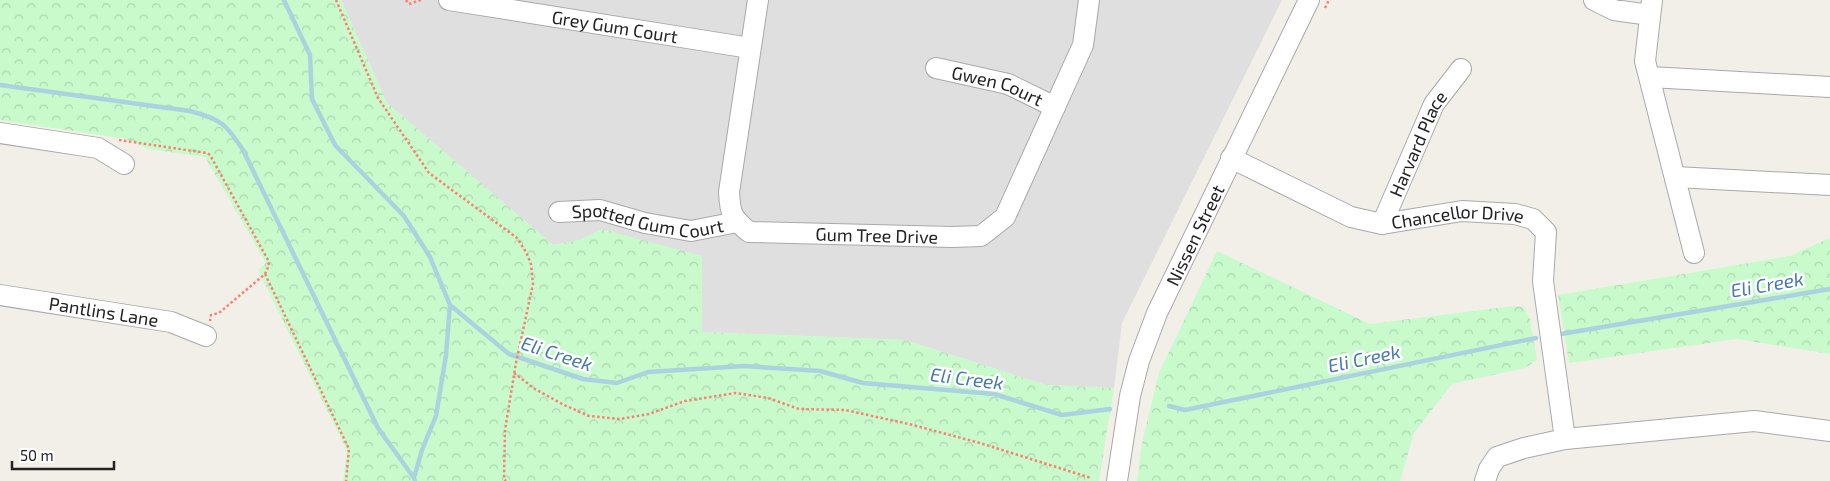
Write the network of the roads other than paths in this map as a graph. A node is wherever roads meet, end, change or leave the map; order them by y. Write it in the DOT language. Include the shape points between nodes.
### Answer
graph roads {
  1 [pos="449,0"];
  2 [pos="758,0"];
  3 [pos="1089,0"];
  4 [pos="1309,0"];
  5 [pos="1594,0"];
  6 [pos="1651,8"];
  7 [pos="750,48"];
  8 [pos="936,68"];
  9 [pos="1461,69"];
  10 [pos="1650,77"];
  11 [pos="1830,87"];
  12 [pos="1055,107"];
  13 [pos="0,133"];
  14 [pos="1231,158"];
  15 [pos="124,164"];
  16 [pos="1675,177"];
  17 [pos="1830,185"];
  18 [pos="559,212"];
  19 [pos="737,222"];
  20 [pos="1382,224"];
  21 [pos="1694,253"];
  22 [pos="0,295"];
  23 [pos="206,336"];
  24 [pos="1830,431"];
  25 [pos="1565,440"];
  26 [pos="1117,481"];
  27 [pos="1486,481"];
  1 -- 7 [label="street, Grey Gum Court"];
  2 -- 7 [label="street"];
  3 -- 12 [label="street, Gum Tree Drive" via="1083,45"];
  4 -- 14 [label="street, Nissen Street"];
  5 -- 6 [label="street" via="1614,10"];
  6 -- 10 [label="street" via="1645,61"];
  7 -- 19 [label="street" via="730,192 730,212"];
  8 -- 12 [label="street, Gwen Court" via="1008,84"];
  9 -- 20 [label="street, Harvard Place" via="1434,104"];
  10 -- 11 [label="street"];
  10 -- 16 [label="street"];
  12 -- 19 [label="street, Gum Tree Drive" via="1005,217 981,236 749,232"];
  13 -- 15 [label="street" via="98,148"];
  14 -- 20 [label="street, Chancellor Drive" via="1351,217"];
  14 -- 26 [label="street, Nissen Street" via="1156,313 1139,361 1130,396"];
  16 -- 17 [label="street"];
  16 -- 21 [label="street"];
  18 -- 19 [label="street, Spotted Gum Court" via="600,210 645,223 691,231"];
  20 -- 25 [label="street, Chancellor Drive" via="1462,211 1515,214 1533,219 1546,232 1544,282"];
  22 -- 23 [label="street, Pantlins Lane" via="171,322"];
  24 -- 25 [label="street" via="1754,421"];
  25 -- 27 [label="street" via="1524,448 1497,458"];
}
